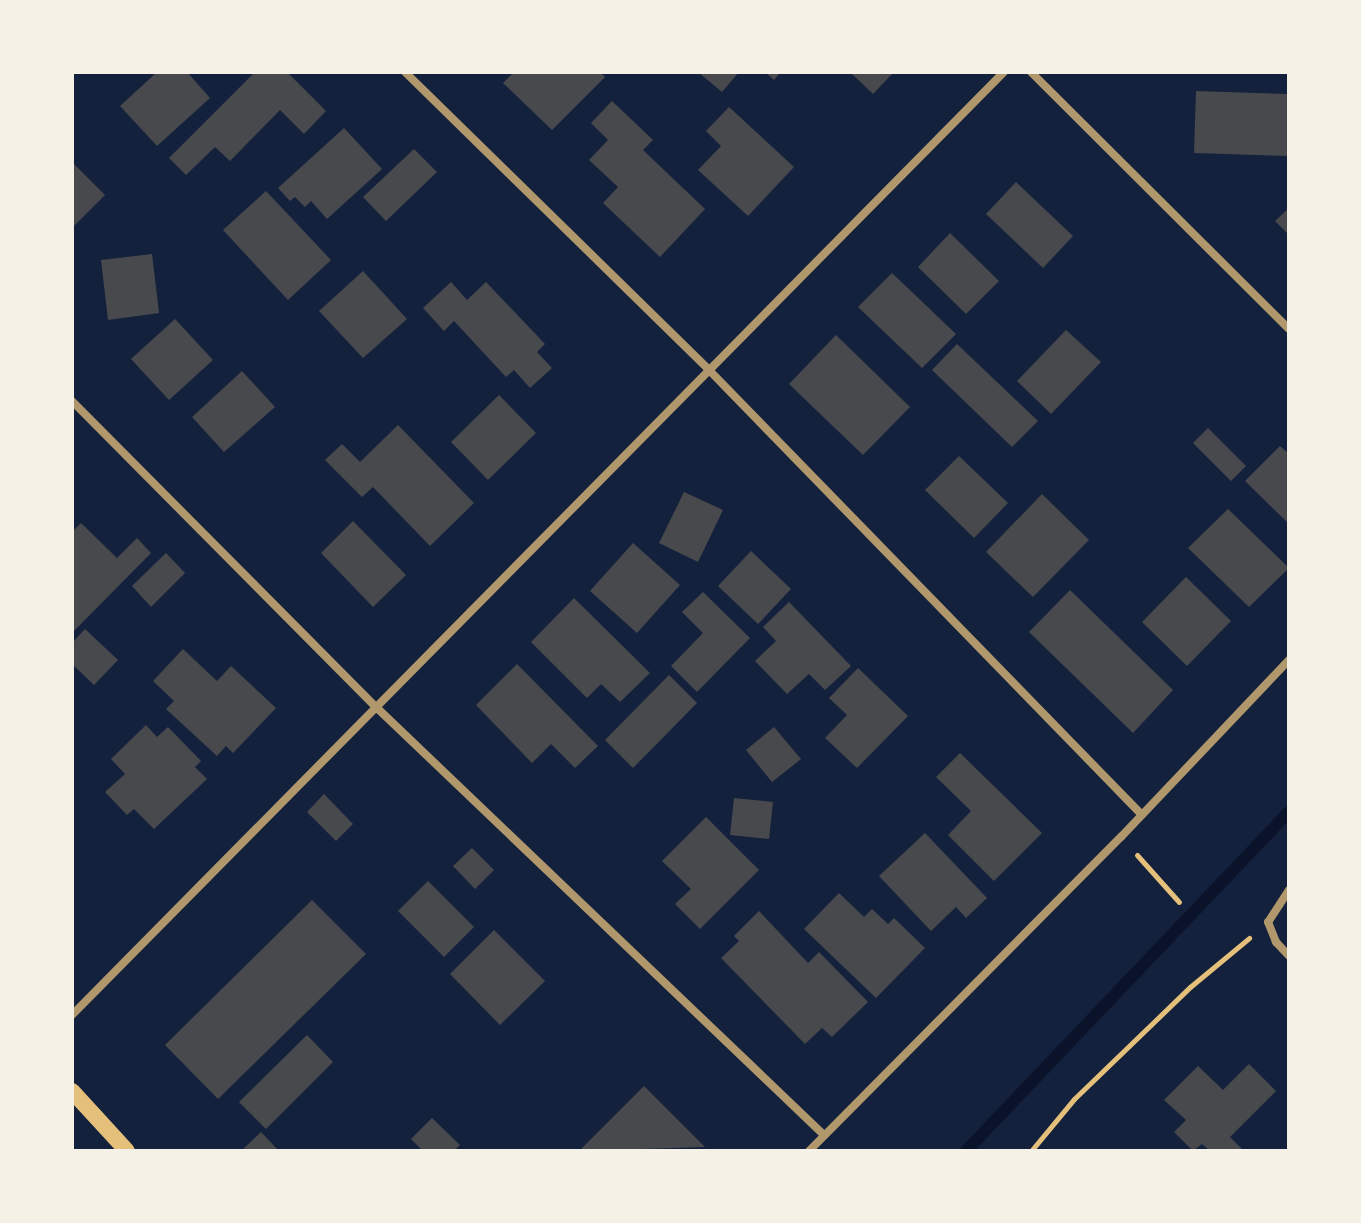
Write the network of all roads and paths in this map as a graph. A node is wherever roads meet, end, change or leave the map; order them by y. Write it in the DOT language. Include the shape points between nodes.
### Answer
graph roads {
  1 [pos="405,72"];
  2 [pos="1004,72"];
  3 [pos="1031,72"];
  4 [pos="1289,329"];
  5 [pos="709,370"];
  6 [pos="72,401"];
  7 [pos="1289,660"];
  8 [pos="376,707"];
  9 [pos="1141,814"];
  10 [pos="1121,837"];
  11 [pos="1289,890"];
  12 [pos="1179,902"];
  13 [pos="1268,922"];
  14 [pos="1289,956"];
  15 [pos="72,1015"];
  16 [pos="72,1091"];
  17 [pos="824,1135"];
  18 [pos="127,1151"];
  19 [pos="809,1151"];
  20 [pos="1031,1151"];
  1 -- 5 [label="street"];
  2 -- 5 [label="street"];
  3 -- 4 [label="street"];
  5 -- 8 [label="street"];
  5 -- 9 [label="street"];
  6 -- 8 [label="street"];
  7 -- 9 [label="street"];
  8 -- 15 [label="street"];
  8 -- 17 [label="street"];
  9 -- 10 [label="street"];
  10 -- 12 [label="path"];
  10 -- 17 [label="street"];
  11 -- 13 [label="street"];
  13 -- 14 [label="street"];
  13 -- 20 [label="path" via="1190,987 1074,1099"];
  16 -- 18 [label="main road"];
  17 -- 19 [label="street"];
}
